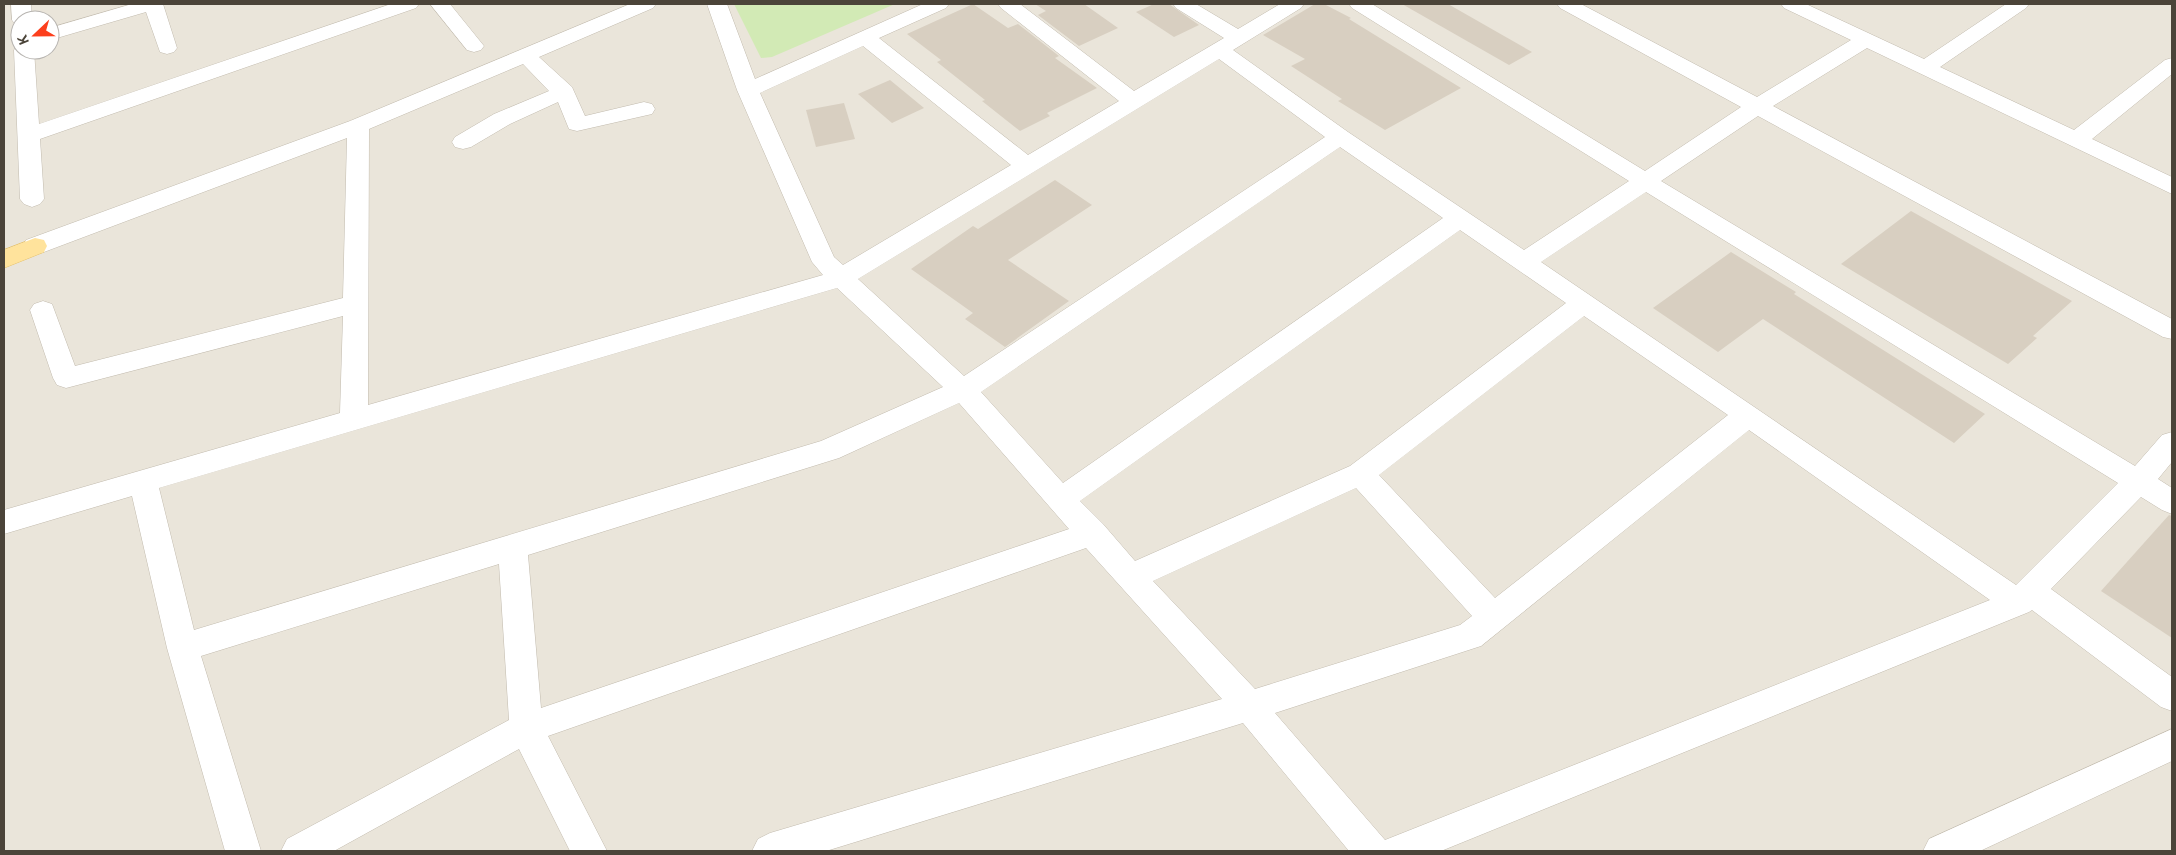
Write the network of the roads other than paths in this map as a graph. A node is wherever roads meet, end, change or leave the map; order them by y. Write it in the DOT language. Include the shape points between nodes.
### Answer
graph roads {
  1 [pos="152,4"];
  2 [pos="409,4"];
  3 [pos="440,4"];
  4 [pos="646,4"];
  5 [pos="717,4"];
  6 [pos="939,4"];
  7 [pos="1008,4"];
  8 [pos="1183,4"];
  9 [pos="1294,4"];
  10 [pos="1359,4"];
  11 [pos="1567,4"];
  12 [pos="1791,4"];
  13 [pos="2019,4"];
  14 [pos="60,31"];
  15 [pos="865,37"];
  16 [pos="1866,40"];
  17 [pos="1229,44"];
  18 [pos="474,46"];
  19 [pos="167,48"];
  20 [pos="526,55"];
  21 [pos="25,60"];
  22 [pos="2172,64"];
  23 [pos="1926,68"];
  24 [pos="748,90"];
  25 [pos="564,92"];
  26 [pos="1134,102"];
  27 [pos="1756,107"];
  28 [pos="644,109"];
  29 [pos="358,126"];
  30 [pos="29,135"];
  31 [pos="1340,137"];
  32 [pos="2076,140"];
  33 [pos="462,142"];
  34 [pos="1027,166"];
  35 [pos="1645,181"];
  36 [pos="2172,186"];
  37 [pos="32,199"];
  38 [pos="1460,218"];
  39 [pos="35,246"];
  40 [pos="4,255"];
  41 [pos="4,260"];
  42 [pos="1524,262"];
  43 [pos="842,278"];
  44 [pos="1584,303"];
  45 [pos="355,304"];
  46 [pos="43,310"];
  47 [pos="2170,326"];
  48 [pos="963,390"];
  49 [pos="1748,416"];
  50 [pos="354,419"];
  51 [pos="2172,443"];
  52 [pos="1360,474"];
  53 [pos="143,482"];
  54 [pos="2138,482"];
  55 [pos="1062,499"];
  56 [pos="2172,502"];
  57 [pos="4,522"];
  58 [pos="1093,534"];
  59 [pos="512,548"];
  60 [pos="1130,577"];
  61 [pos="2024,597"];
  62 [pos="1493,617"];
  63 [pos="183,648"];
  64 [pos="2172,696"];
  65 [pos="1249,706"];
  66 [pos="526,728"];
  67 [pos="2172,745"];
  68 [pos="243,851"];
  69 [pos="298,851"];
  70 [pos="589,851"];
  71 [pos="770,851"];
  72 [pos="1372,851"];
  73 [pos="1398,851"];
  74 [pos="1941,851"];
  1 -- 14 [label="street"];
  1 -- 19 [label="street"];
  2 -- 30 [label="street"];
  3 -- 18 [label="street"];
  4 -- 20 [label="street"];
  5 -- 24 [label="street"];
  6 -- 15 [label="street"];
  7 -- 26 [label="street"];
  8 -- 17 [label="street"];
  9 -- 17 [label="street"];
  10 -- 35 [label="street"];
  11 -- 27 [label="street"];
  12 -- 16 [label="street"];
  13 -- 23 [label="street"];
  15 -- 24 [label="street"];
  15 -- 34 [label="street"];
  16 -- 23 [label="street"];
  16 -- 27 [label="street"];
  17 -- 26 [label="street"];
  17 -- 31 [label="street"];
  20 -- 25 [label="street"];
  20 -- 29 [label="street"];
  21 -- 30 [label="street"];
  22 -- 32 [label="street"];
  23 -- 32 [label="street"];
  24 -- 43 [label="street" via="824,262"];
  25 -- 28 [label="street" via="571,102 577,124"];
  25 -- 33 [label="street" via="509,116"];
  26 -- 34 [label="street"];
  27 -- 35 [label="street"];
  27 -- 47 [label="street"];
  29 -- 39 [label="street"];
  29 -- 45 [label="street"];
  30 -- 37 [label="street"];
  31 -- 38 [label="street"];
  31 -- 48 [label="street"];
  32 -- 36 [label="street"];
  34 -- 43 [label="street"];
  35 -- 42 [label="street"];
  35 -- 54 [label="street"];
  38 -- 42 [label="street"];
  38 -- 55 [label="street"];
  39 -- 40 [label="main road"];
  39 -- 41 [label="main road"];
  42 -- 44 [label="street"];
  43 -- 48 [label="street"];
  43 -- 50 [label="street"];
  44 -- 49 [label="street"];
  44 -- 52 [label="street"];
  45 -- 46 [label="street" via="66,378"];
  45 -- 50 [label="street"];
  48 -- 55 [label="street"];
  48 -- 59 [label="street" via="829,450"];
  49 -- 61 [label="street"];
  49 -- 62 [label="street"];
  50 -- 53 [label="street"];
  51 -- 54 [label="street"];
  52 -- 60 [label="street"];
  52 -- 62 [label="street"];
  53 -- 57 [label="street"];
  53 -- 63 [label="street"];
  54 -- 56 [label="street"];
  54 -- 61 [label="street"];
  55 -- 58 [label="street"];
  58 -- 60 [label="street"];
  58 -- 66 [label="street"];
  59 -- 63 [label="street"];
  59 -- 66 [label="street"];
  60 -- 65 [label="street"];
  61 -- 64 [label="street"];
  61 -- 73 [label="street"];
  62 -- 65 [label="street" via="1470,636"];
  63 -- 68 [label="street"];
  65 -- 71 [label="street"];
  65 -- 72 [label="street"];
  66 -- 69 [label="street"];
  66 -- 70 [label="street"];
  67 -- 74 [label="street"];
}
